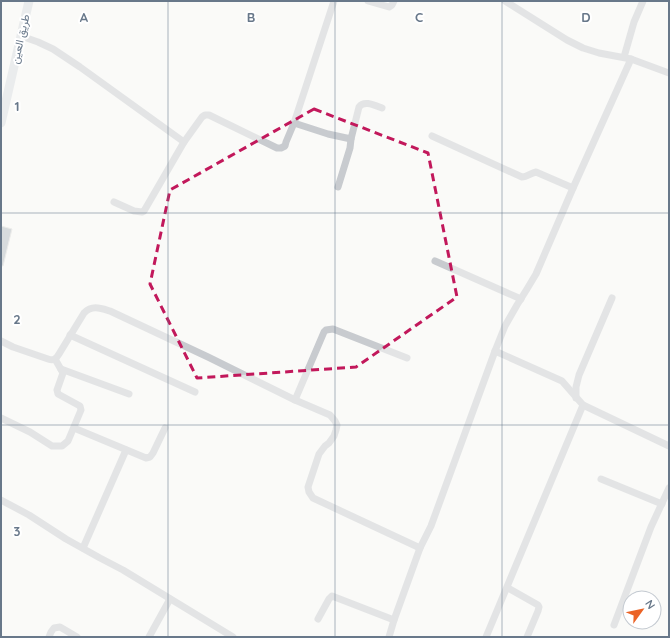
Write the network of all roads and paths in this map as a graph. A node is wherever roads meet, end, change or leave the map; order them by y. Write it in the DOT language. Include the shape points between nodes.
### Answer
graph roads {
  1 [pos="30,1"];
  2 [pos="334,1"];
  3 [pos="368,1"];
  4 [pos="394,1"];
  5 [pos="505,1"];
  6 [pos="643,1"];
  7 [pos="21,36"];
  8 [pos="627,58"];
  9 [pos="669,73"];
  10 [pos="382,108"];
  11 [pos="1,123"];
  12 [pos="294,123"];
  13 [pos="432,136"];
  14 [pos="351,139"];
  15 [pos="184,142"];
  16 [pos="338,187"];
  17 [pos="573,188"];
  18 [pos="114,202"];
  19 [pos="435,261"];
  20 [pos="612,298"];
  21 [pos="521,299"];
  22 [pos="70,334"];
  23 [pos="1,341"];
  24 [pos="495,351"];
  25 [pos="407,358"];
  26 [pos="55,359"];
  27 [pos="61,368"];
  28 [pos="195,392"];
  29 [pos="129,394"];
  30 [pos="576,399"];
  31 [pos="295,400"];
  32 [pos="583,405"];
  33 [pos="1,418"];
  34 [pos="74,428"];
  35 [pos="165,428"];
  36 [pos="669,446"];
  37 [pos="126,450"];
  38 [pos="601,479"];
  39 [pos="669,488"];
  40 [pos="1,500"];
  41 [pos="662,504"];
  42 [pos="83,548"];
  43 [pos="420,548"];
  44 [pos="508,588"];
  45 [pos="170,599"];
  46 [pos="318,619"];
  47 [pos="394,620"];
  48 [pos="614,625"];
  49 [pos="49,637"];
  50 [pos="77,637"];
  51 [pos="148,637"];
  52 [pos="233,637"];
  53 [pos="389,637"];
  54 [pos="486,637"];
  55 [pos="527,637"];
  1 -- 7 [label="main road, طريق العين"];
  2 -- 12 [label="street"];
  3 -- 4 [label="street" via="389,7"];
  5 -- 8 [label="street" via="583,48"];
  6 -- 8 [label="street" via="634,22"];
  7 -- 11 [label="main road, طريق العين"];
  7 -- 15 [label="street" via="53,49"];
  8 -- 9 [label="street"];
  8 -- 17 [label="street"];
  10 -- 14 [label="street" via="367,103 361,104"];
  12 -- 14 [label="street"];
  12 -- 15 [label="street" via="285,146 277,148 210,115 205,115"];
  13 -- 17 [label="street" via="522,177 536,172"];
  14 -- 16 [label="street"];
  15 -- 18 [label="street" via="142,212"];
  17 -- 21 [label="street" via="536,274"];
  19 -- 21 [label="street"];
  20 -- 30 [label="street" via="579,375"];
  21 -- 24 [label="street" via="505,326"];
  22 -- 26 [label="street"];
  22 -- 28 [label="street"];
  22 -- 31 [label="street" via="88,309 100,308"];
  23 -- 26 [label="street" via="48,359"];
  24 -- 30 [label="street" via="562,381"];
  24 -- 43 [label="street" via="431,526"];
  25 -- 31 [label="street" via="333,329 326,330"];
  26 -- 27 [label="street"];
  27 -- 29 [label="street"];
  27 -- 34 [label="street" via="63,375 58,394 80,406 81,410"];
  30 -- 32 [label="street"];
  31 -- 43 [label="street" via="330,415 337,425 334,436 319,454 308,487 313,498"];
  32 -- 36 [label="street"];
  32 -- 44 [label="street"];
  33 -- 34 [label="street" via="52,446 65,444"];
  34 -- 37 [label="street"];
  35 -- 37 [label="street" via="150,457 146,458"];
  37 -- 42 [label="street"];
  38 -- 41 [label="street"];
  39 -- 41 [label="street"];
  40 -- 42 [label="street"];
  41 -- 48 [label="street"];
  42 -- 45 [label="street"];
  43 -- 47 [label="street"];
  44 -- 54 [label="street"];
  44 -- 55 [label="street" via="538,604"];
  45 -- 51 [label="street"];
  45 -- 52 [label="street"];
  46 -- 47 [label="street" via="332,596"];
  47 -- 53 [label="street"];
  49 -- 50 [label="street" via="54,628 60,627"];
}
